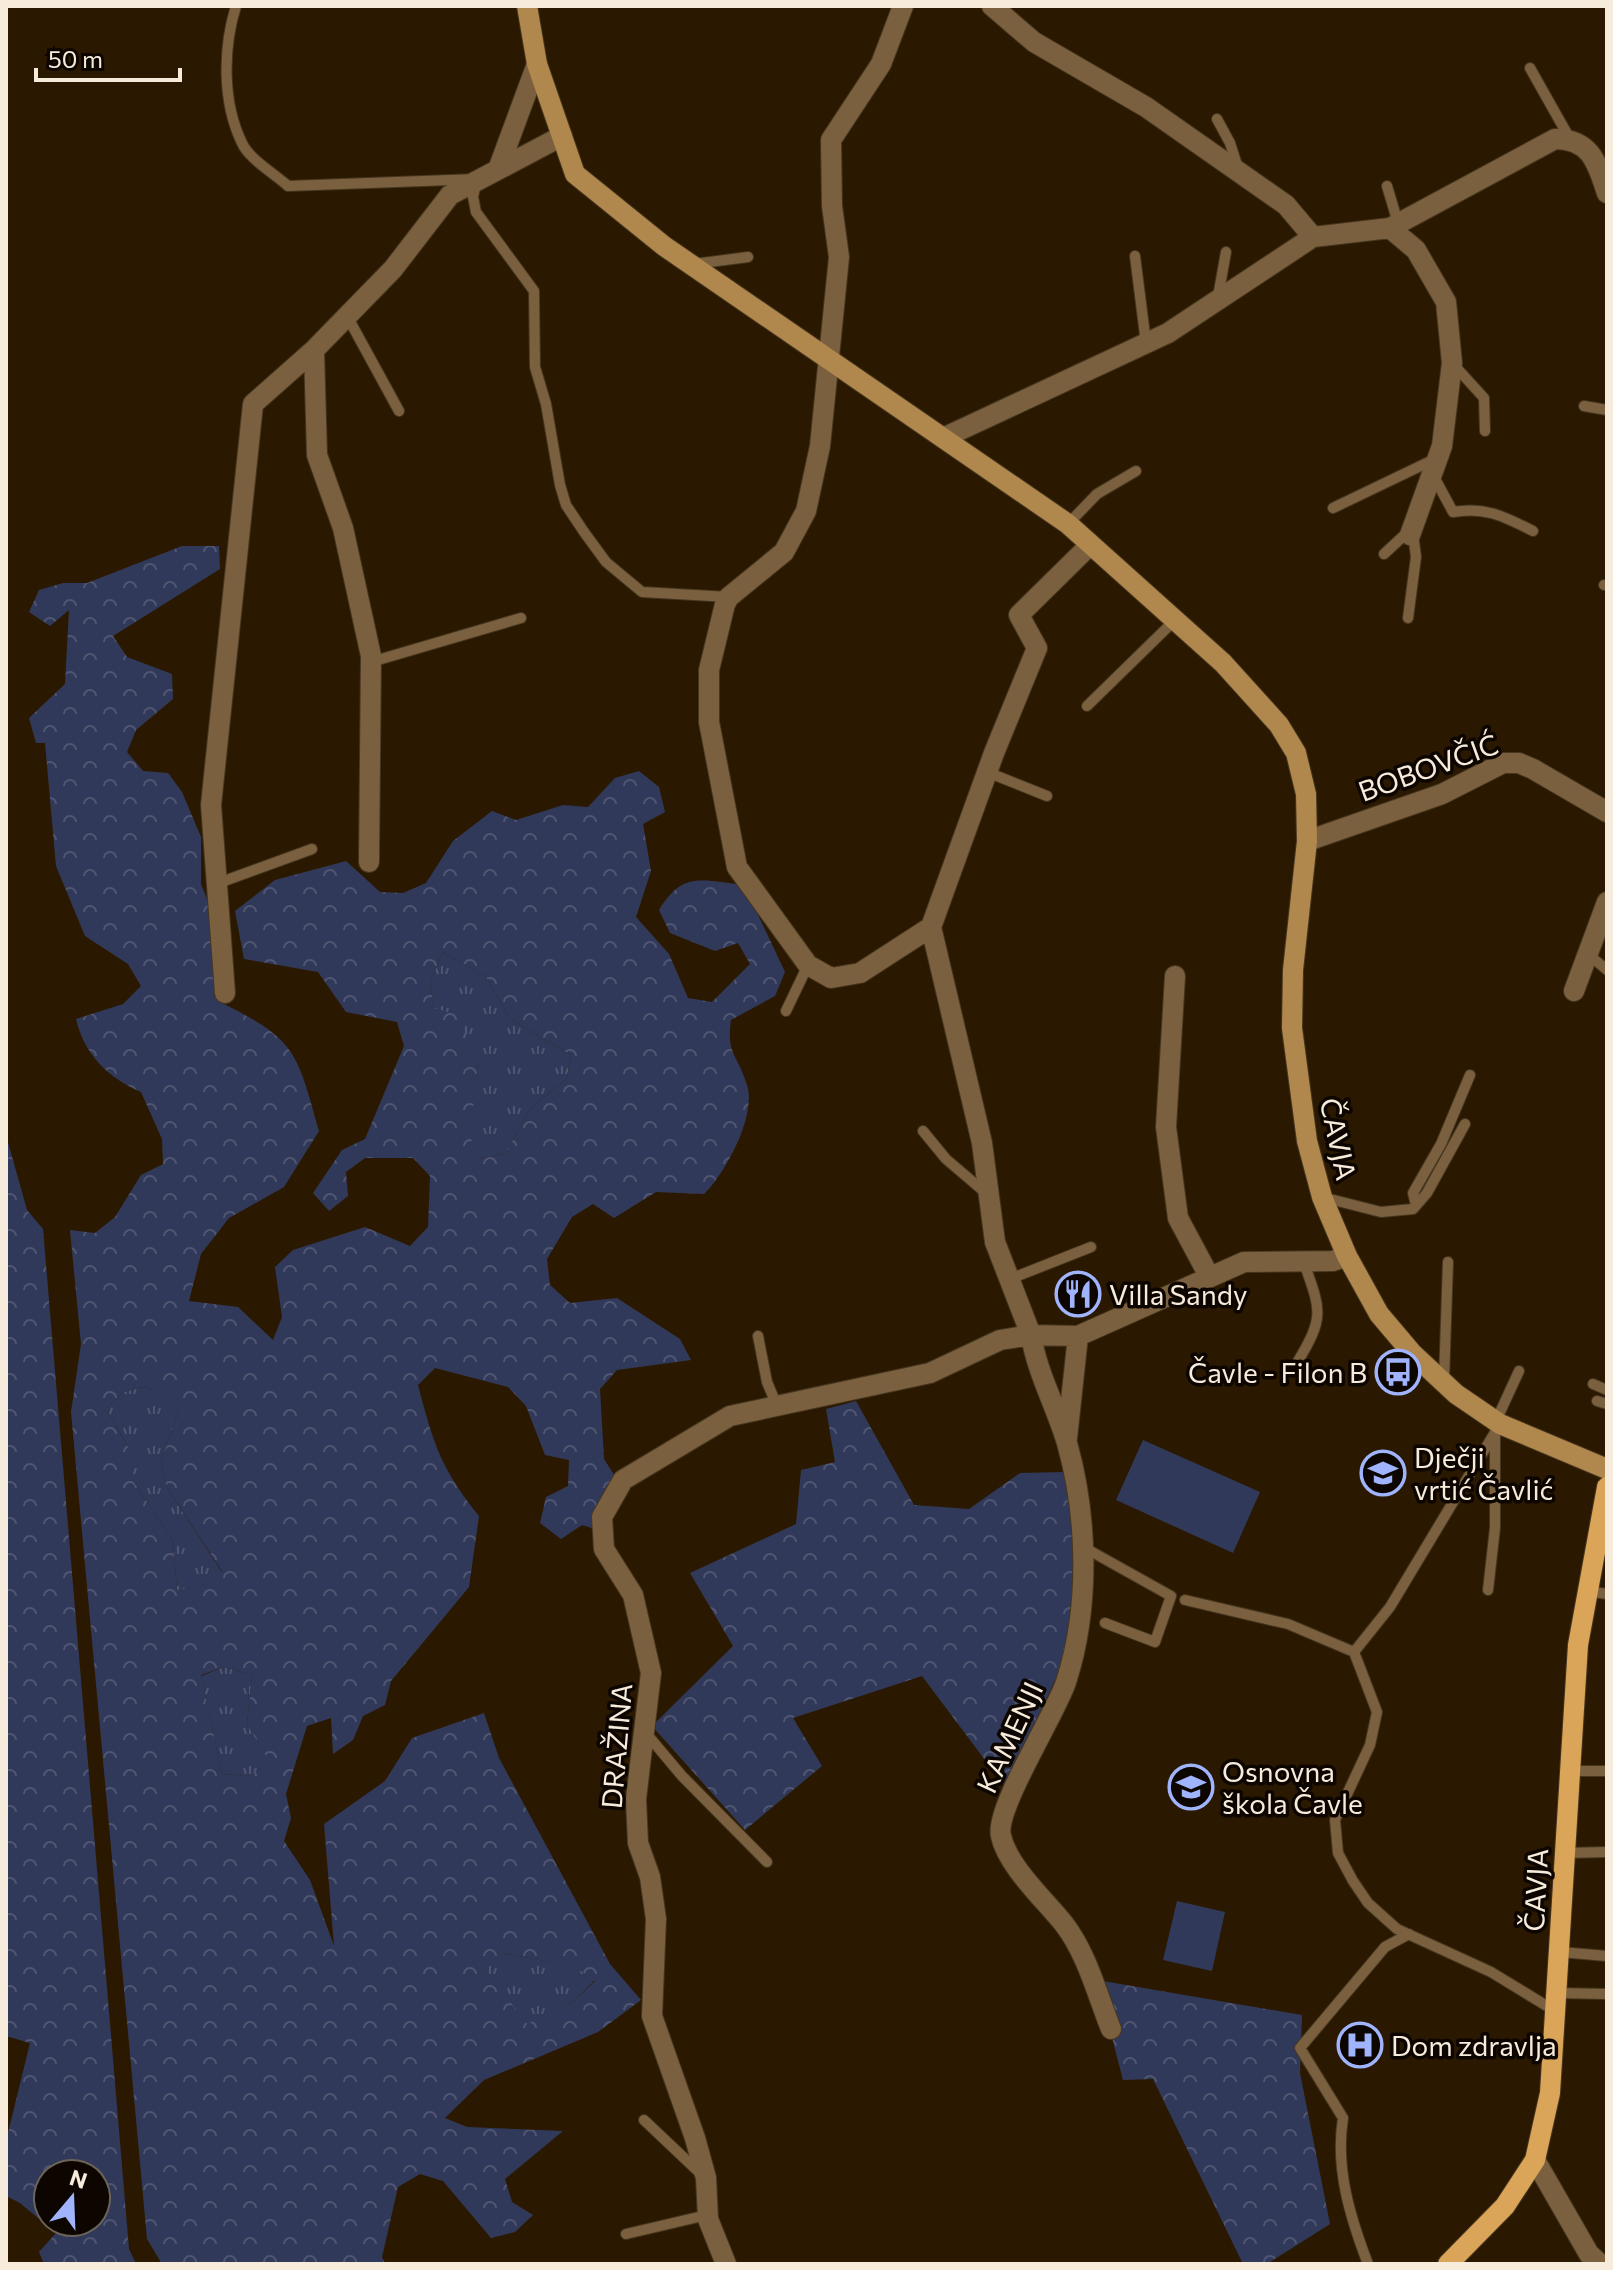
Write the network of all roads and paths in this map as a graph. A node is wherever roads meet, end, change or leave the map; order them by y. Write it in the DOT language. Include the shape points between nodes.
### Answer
graph roads {
  1 [pos="236,6"];
  2 [pos="527,6"];
  3 [pos="903,6"];
  4 [pos="992,6"];
  5 [pos="537,64"];
  6 [pos="1530,68"];
  7 [pos="1217,119"];
  8 [pos="562,136"];
  9 [pos="1570,139"];
  10 [pos="499,167"];
  11 [pos="1239,172"];
  12 [pos="477,179"];
  13 [pos="1387,186"];
  14 [pos="1607,193"];
  15 [pos="1394,226"];
  16 [pos="1313,237"];
  17 [pos="1226,252"];
  18 [pos="1135,256"];
  19 [pos="748,257"];
  20 [pos="691,265"];
  21 [pos="1218,300"];
  22 [pos="347,316"];
  23 [pos="1146,343"];
  24 [pos="314,350"];
  25 [pos="827,358"];
  26 [pos="1452,363"];
  27 [pos="1584,406"];
  28 [pos="1607,410"];
  29 [pos="399,411"];
  30 [pos="1485,431"];
  31 [pos="943,438"];
  32 [pos="1435,465"];
  33 [pos="1136,471"];
  34 [pos="1333,508"];
  35 [pos="1068,524"];
  36 [pos="1411,531"];
  37 [pos="1533,531"];
  38 [pos="1090,545"];
  39 [pos="1384,554"];
  40 [pos="729,597"];
  41 [pos="521,618"];
  42 [pos="1408,618"];
  43 [pos="1175,620"];
  44 [pos="371,662"];
  45 [pos="1087,706"];
  46 [pos="987,772"];
  47 [pos="1047,796"];
  48 [pos="1607,812"];
  49 [pos="1307,841"];
  50 [pos="312,849"];
  51 [pos="369,862"];
  52 [pos="216,884"];
  53 [pos="1607,902"];
  54 [pos="931,927"];
  55 [pos="1588,954"];
  56 [pos="808,965"];
  57 [pos="1607,970"];
  58 [pos="1175,976"];
  59 [pos="1574,991"];
  60 [pos="225,993"];
  61 [pos="786,1011"];
  62 [pos="1470,1075"];
  63 [pos="1465,1124"];
  64 [pos="923,1131"];
  65 [pos="989,1196"];
  66 [pos="1322,1197"];
  67 [pos="1416,1205"];
  68 [pos="1091,1247"];
  69 [pos="1347,1256"];
  70 [pos="1303,1260"];
  71 [pos="1448,1262"];
  72 [pos="1209,1276"];
  73 [pos="1010,1279"];
  74 [pos="1031,1335"];
  75 [pos="758,1336"];
  76 [pos="1078,1336"];
  77 [pos="1298,1361"];
  78 [pos="1519,1371"];
  79 [pos="1444,1382"];
  80 [pos="1593,1384"];
  81 [pos="1607,1390"];
  82 [pos="777,1406"];
  83 [pos="1497,1426"];
  84 [pos="1066,1442"];
  85 [pos="1607,1469"];
  86 [pos="1607,1487"];
  87 [pos="1085,1548"];
  88 [pos="1488,1590"];
  89 [pos="1586,1591"];
  90 [pos="1607,1594"];
  91 [pos="1185,1600"];
  92 [pos="1105,1623"];
  93 [pos="1354,1652"];
  94 [pos="644,1731"];
  95 [pos="1570,1771"];
  96 [pos="1607,1771"];
  97 [pos="1607,1852"];
  98 [pos="1565,1853"];
  99 [pos="767,1862"];
  100 [pos="1409,1934"];
  101 [pos="1560,1952"];
  102 [pos="1607,1956"];
  103 [pos="1607,1994"];
  104 [pos="1557,2002"];
  105 [pos="1111,2029"];
  106 [pos="644,2120"];
  107 [pos="1535,2160"];
  108 [pos="706,2178"];
  109 [pos="708,2217"];
  110 [pos="626,2234"];
  111 [pos="726,2264"];
  112 [pos="1368,2264"];
  113 [pos="1449,2264"];
  114 [pos="1600,2264"];
  1 -- 12 [label="lane" via="229,27 226,82 242,145 288,186"];
  2 -- 5 [label="main road, ČAVJA"];
  3 -- 25 [label="street" via="881,64 831,140 839,257"];
  4 -- 11 [label="street" via="1034,42 1146,107"];
  5 -- 8 [label="main road, ČAVJA"];
  5 -- 10 [label="street"];
  6 -- 9 [label="lane"];
  7 -- 11 [label="lane"];
  8 -- 10 [label="street"];
  8 -- 20 [label="main road, ČAVJA" via="575,174"];
  9 -- 14 [label="street" via="1592,154"];
  9 -- 15 [label="street" via="1555,139"];
  10 -- 12 [label="street"];
  11 -- 16 [label="street" via="1286,205"];
  12 -- 22 [label="street" via="450,195 393,269"];
  12 -- 40 [label="lane" via="476,212 534,291 535,367 566,505 606,562 642,592"];
  13 -- 15 [label="lane"];
  15 -- 16 [label="street"];
  15 -- 26 [label="street" via="1416,250 1446,302"];
  16 -- 21 [label="street"];
  17 -- 21 [label="lane"];
  18 -- 23 [label="lane"];
  19 -- 20 [label="lane"];
  20 -- 25 [label="main road, ČAVJA"];
  21 -- 23 [label="street"];
  22 -- 24 [label="street"];
  22 -- 29 [label="lane"];
  23 -- 31 [label="street"];
  24 -- 44 [label="street" via="317,455 343,528"];
  24 -- 52 [label="street" via="253,404 211,805"];
  25 -- 31 [label="main road, ČAVJA"];
  25 -- 40 [label="street" via="820,446 806,511 784,552"];
  26 -- 30 [label="lane" via="1484,398"];
  26 -- 32 [label="street"];
  27 -- 28 [label="lane"];
  31 -- 35 [label="main road, ČAVJA"];
  32 -- 34 [label="lane"];
  32 -- 36 [label="street"];
  32 -- 37 [label="lane" via="1453,512 1474,508 1497,513"];
  33 -- 35 [label="lane" via="1097,494"];
  35 -- 38 [label="main road, ČAVJA"];
  36 -- 39 [label="lane"];
  36 -- 42 [label="lane" via="1416,557"];
  38 -- 43 [label="main road, ČAVJA"];
  38 -- 46 [label="street" via="1019,615 1037,648"];
  40 -- 56 [label="street" via="709,670 709,722 737,867"];
  41 -- 44 [label="lane"];
  43 -- 45 [label="lane"];
  43 -- 49 [label="main road, ČAVJA" via="1251,693 1296,753 1306,794"];
  44 -- 51 [label="street"];
  46 -- 47 [label="lane"];
  46 -- 54 [label="street"];
  48 -- 49 [label="street, BOBOVČIĆ" via="1533,769 1503,763 1442,794"];
  49 -- 66 [label="main road, ČAVJA" via="1292,1028 1307,1141"];
  50 -- 52 [label="lane"];
  52 -- 60 [label="street"];
  53 -- 55 [label="street"];
  54 -- 56 [label="street" via="860,973 831,978"];
  54 -- 65 [label="street" via="982,1143"];
  55 -- 57 [label="lane"];
  55 -- 59 [label="street"];
  56 -- 61 [label="lane"];
  58 -- 72 [label="street" via="1166,1127 1178,1218"];
  62 -- 67 [label="lane" via="1413,1193"];
  63 -- 67 [label="lane"];
  64 -- 65 [label="lane"];
  65 -- 73 [label="street" via="995,1242"];
  66 -- 67 [label="lane" via="1381,1212"];
  66 -- 69 [label="main road, ČAVJA"];
  68 -- 73 [label="lane"];
  69 -- 70 [label="street"];
  69 -- 79 [label="main road, ČAVJA" via="1379,1314"];
  70 -- 72 [label="street" via="1244,1262"];
  70 -- 77 [label="lane" via="1320,1310 1318,1325"];
  71 -- 79 [label="lane"];
  72 -- 76 [label="street"];
  73 -- 74 [label="street"];
  74 -- 76 [label="street"];
  74 -- 82 [label="street, DRAŽINA" via="1000,1340 930,1373"];
  74 -- 84 [label="street, KAMENJI"];
  75 -- 82 [label="lane"];
  76 -- 84 [label="street, KAMENJI"];
  78 -- 83 [label="lane"];
  79 -- 83 [label="main road, ČAVJA"];
  80 -- 81 [label="lane"];
  82 -- 94 [label="street, DRAŽINA" via="730,1416 655,1457 623,1480 602,1517 604,1549 633,1595 651,1673"];
  83 -- 85 [label="main road, ČAVJA"];
  83 -- 88 [label="lane"];
  83 -- 93 [label="lane" via="1376,1629"];
  84 -- 87 [label="street, KAMENJI"];
  86 -- 89 [label="main road, ČAVJA"];
  87 -- 92 [label="lane" via="1171,1596 1155,1642"];
  87 -- 105 [label="street, KAMENJI" via="1078,1640 1065,1684 1012,1793 1000,1835 1081,1953"];
  89 -- 90 [label="lane"];
  89 -- 95 [label="main road, ČAVJA"];
  91 -- 93 [label="lane" via="1288,1624"];
  93 -- 100 [label="lane" via="1377,1712 1377,1727 1335,1820 1338,1853 1368,1903"];
  94 -- 99 [label="lane"];
  94 -- 108 [label="street, DRAŽINA" via="636,1799 638,1843 656,1919 652,2016"];
  95 -- 96 [label="lane"];
  95 -- 98 [label="main road, ČAVJA"];
  97 -- 98 [label="lane"];
  98 -- 101 [label="main road, ČAVJA"];
  100 -- 104 [label="lane"];
  100 -- 112 [label="lane" via="1385,1947 1300,2048 1343,2118 1338,2150 1354,2227"];
  101 -- 102 [label="lane"];
  101 -- 104 [label="main road, ČAVJA"];
  103 -- 104 [label="lane"];
  104 -- 107 [label="main road, ČAVJA" via="1550,2093"];
  106 -- 108 [label="lane"];
  107 -- 113 [label="main road, ČAVJA" via="1505,2206"];
  107 -- 114 [label="street" via="1589,2254"];
  108 -- 109 [label="street, DRAŽINA"];
  109 -- 110 [label="lane"];
  109 -- 111 [label="street"];
}
